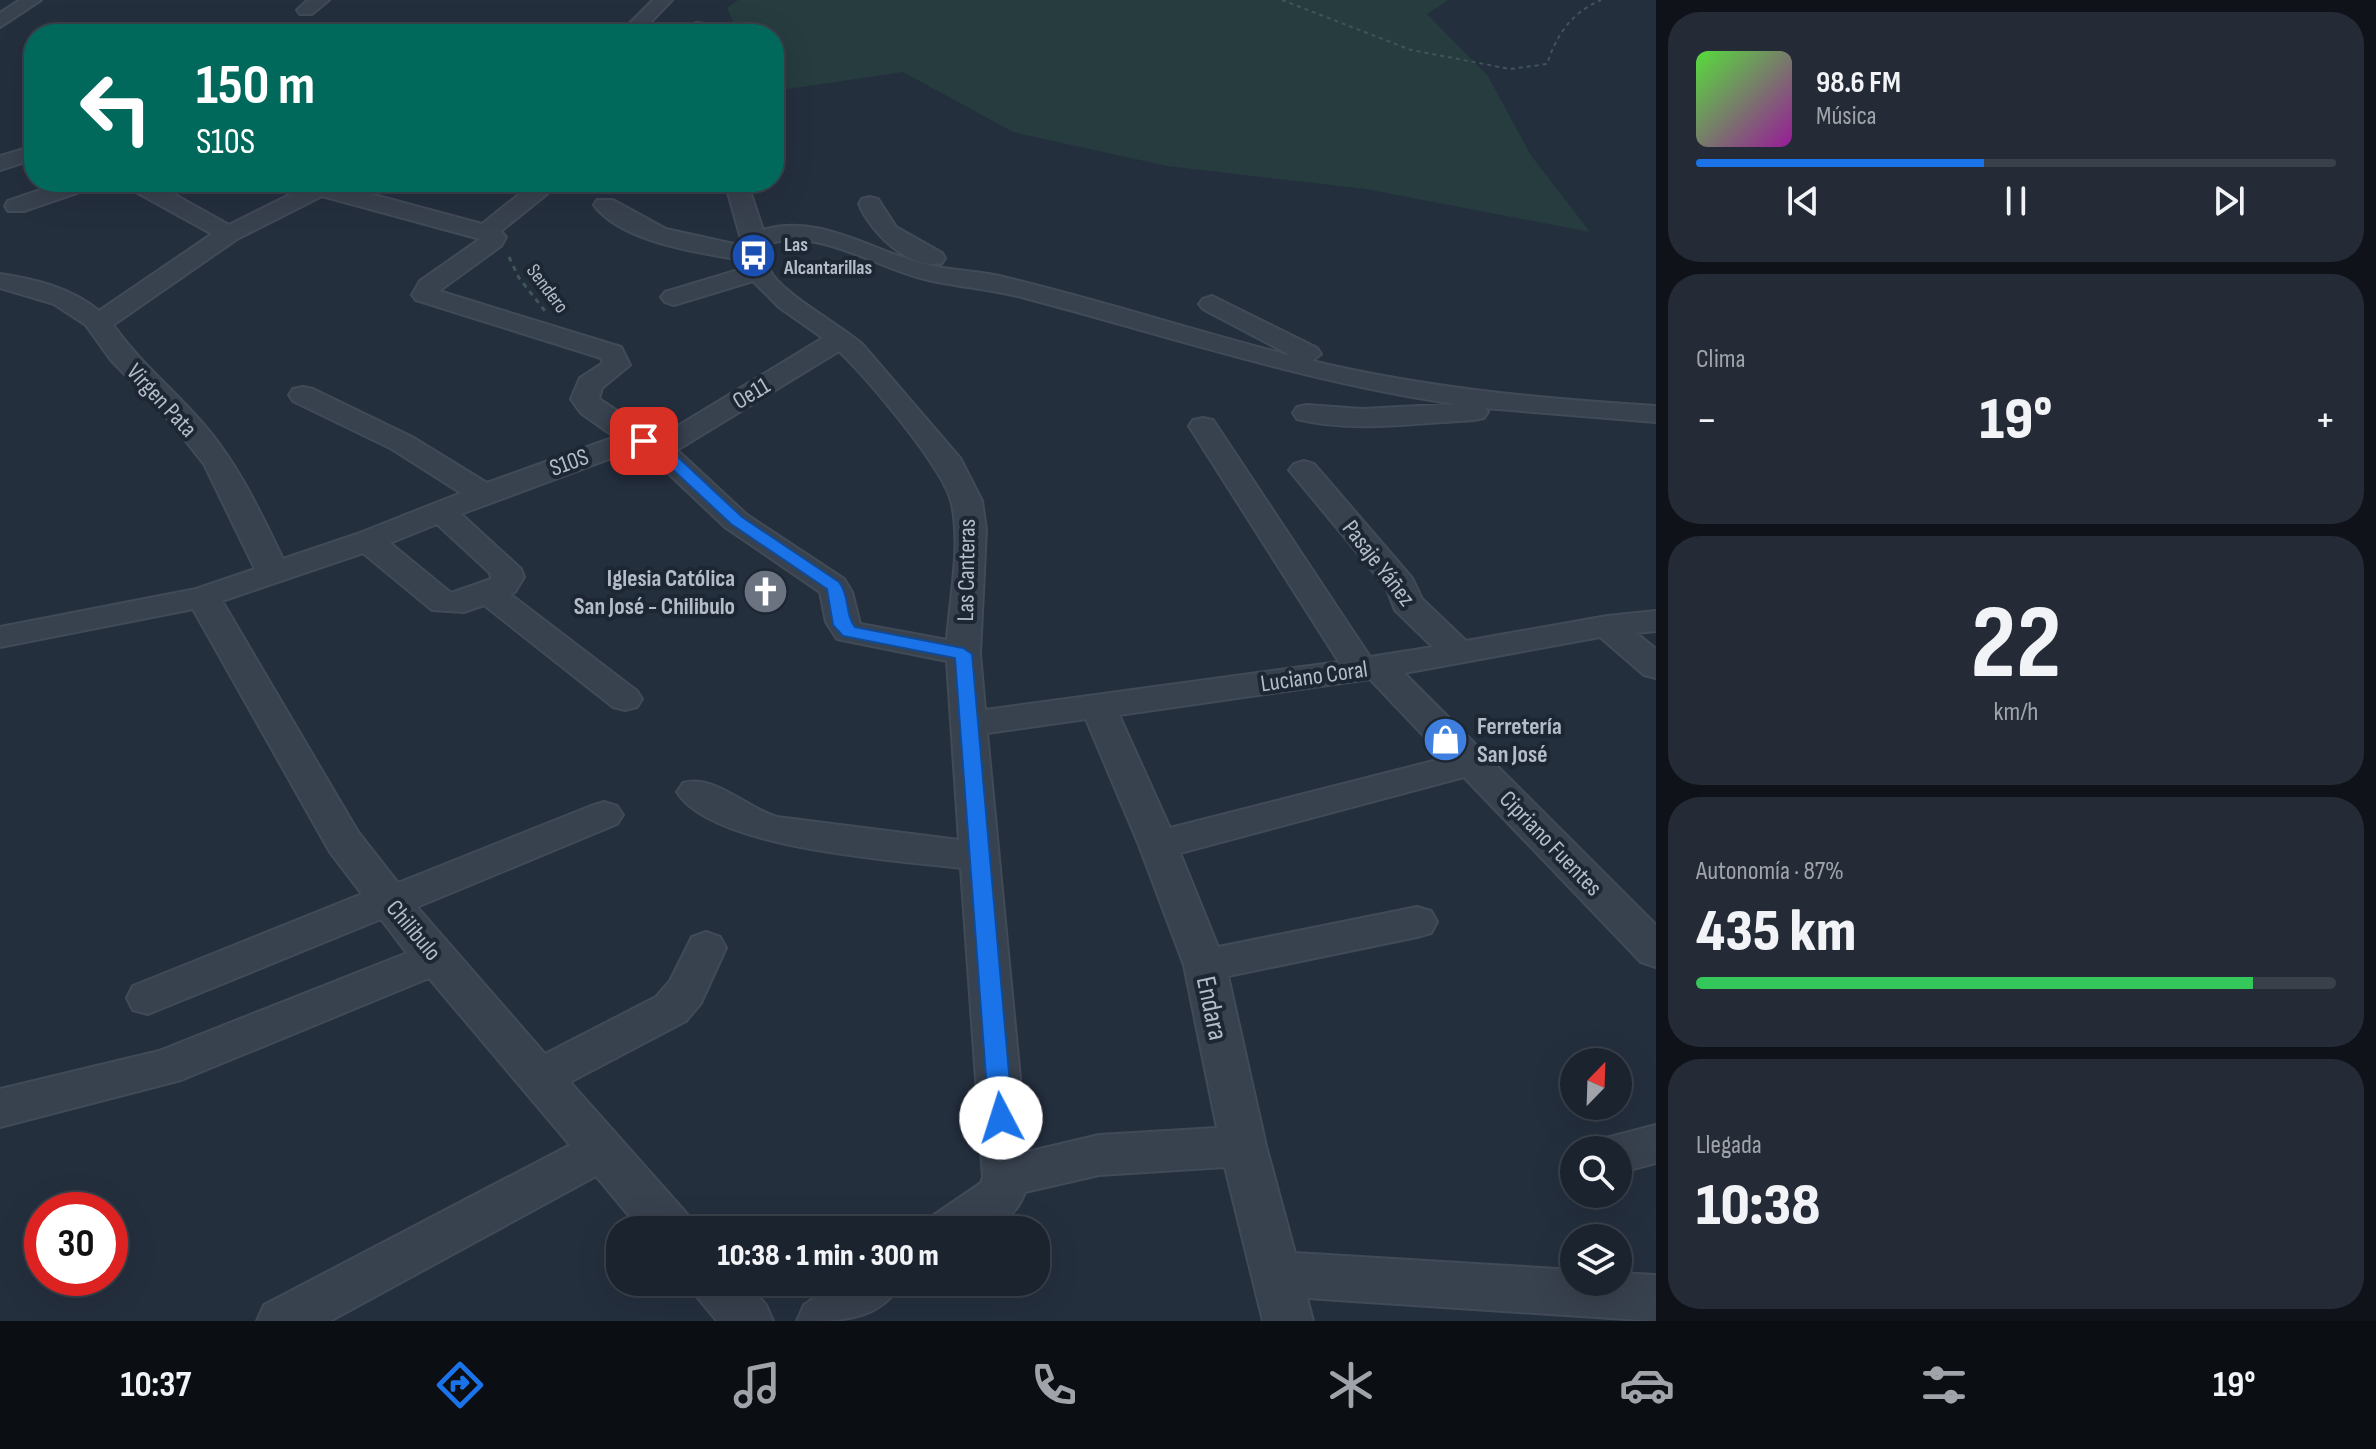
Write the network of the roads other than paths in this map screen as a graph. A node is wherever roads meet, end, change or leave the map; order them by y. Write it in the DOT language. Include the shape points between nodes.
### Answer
graph roads {
  1 [pos="32,0"];
  2 [pos="663,0"];
  3 [pos="0,21"];
  4 [pos="638,24"];
  5 [pos="24,155"];
  6 [pos="0,163"];
  7 [pos="57,192"];
  8 [pos="152,192"];
  9 [pos="303,192"];
  10 [pos="339,192"];
  11 [pos="536,192"];
  12 [pos="739,192"];
  13 [pos="870,204"];
  14 [pos="605,205"];
  15 [pos="16,206"];
  16 [pos="229,234"];
  17 [pos="490,236"];
  18 [pos="756,256"];
  19 [pos="961,277"];
  20 [pos="0,281"];
  21 [pos="674,297"];
  22 [pos="1212,304"];
  23 [pos="98,323"];
  24 [pos="842,338"];
  25 [pos="1355,379"];
  26 [pos="303,395"];
  27 [pos="1529,407"];
  28 [pos="1307,413"];
  29 [pos="1656,414"];
  30 [pos="1203,426"];
  31 [pos="648,444"];
  32 [pos="1304,470"];
  33 [pos="484,494"];
  34 [pos="442,513"];
  35 [pos="368,541"];
  36 [pos="274,575"];
  37 [pos="490,594"];
  38 [pos="203,597"];
  39 [pos="1656,621"];
  40 [pos="1607,626"];
  41 [pos="0,637"];
  42 [pos="1459,653"];
  43 [pos="963,654"];
  44 [pos="1656,667"];
  45 [pos="1369,668"];
  46 [pos="625,699"];
  47 [pos="1098,707"];
  48 [pos="971,724"];
  49 [pos="1472,763"];
  50 [pos="696,792"];
  51 [pos="604,815"];
  52 [pos="1158,845"];
  53 [pos="979,857"];
  54 [pos="388,900"];
  55 [pos="1417,922"];
  56 [pos="706,948"];
  57 [pos="1655,950"];
  58 [pos="437,958"];
  59 [pos="1205,965"];
  60 [pos="148,998"];
  61 [pos="538,1078"];
  62 [pos="0,1108"];
  63 [pos="1656,1144"];
  64 [pos="1243,1146"];
  65 [pos="603,1150"];
  66 [pos="1632,1150"];
  67 [pos="1006,1177"];
  68 [pos="659,1216"];
  69 [pos="971,1216"];
  70 [pos="1275,1274"];
  71 [pos="727,1296"];
  72 [pos="857,1296"];
  73 [pos="1656,1298"];
  74 [pos="282,1321"];
  75 [pos="748,1321"];
  76 [pos="822,1321"];
  77 [pos="1288,1321"];
  1 -- 3 [label="street"];
  2 -- 4 [label="street"];
  5 -- 6 [label="street"];
  7 -- 15 [label="street"];
  8 -- 16 [label="street"];
  9 -- 16 [label="street"];
  10 -- 17 [label="street"];
  11 -- 17 [label="street"];
  12 -- 18 [label="street"];
  13 -- 19 [label="street" via="878,225 890,236"];
  14 -- 18 [label="street" via="662,237"];
  16 -- 23 [label="street"];
  17 -- 31 [label="street" via="425,295 612,353 617,361 613,369 590,384 585,399"];
  18 -- 19 [label="street" via="764,236 837,239 893,263"];
  18 -- 21 [label="street"];
  18 -- 24 [label="street, Las Canteras" via="769,284"];
  19 -- 25 [label="street"];
  20 -- 23 [label="street, Virgen Pata" via="60,299"];
  22 -- 25 [label="street"];
  23 -- 36 [label="street, Virgen Pata" via="111,345 185,419 228,478"];
  24 -- 31 [label="street, Oe11"];
  24 -- 43 [label="street, Las Canteras" via="961,483 971,530"];
  25 -- 27 [label="street"];
  26 -- 33 [label="street" via="402,443"];
  27 -- 28 [label="street" via="1417,416"];
  27 -- 29 [label="street"];
  30 -- 45 [label="street, Cipriano Fuentes"];
  31 -- 33 [label="street, S10S"];
  31 -- 43 [label="street" via="736,521 833,586 842,625 849,632"];
  32 -- 42 [label="street, Pasaje Yáñez" via="1401,585 1407,603"];
  33 -- 34 [label="street, S10S"];
  34 -- 35 [label="street, S10S"];
  34 -- 37 [label="street" via="505,569 507,581"];
  35 -- 36 [label="street, S10S"];
  35 -- 37 [label="street" via="440,601 457,603"];
  36 -- 38 [label="street, S10S"];
  37 -- 46 [label="street"];
  38 -- 41 [label="street, S10S"];
  38 -- 54 [label="street, Chilibulo" via="344,842"];
  39 -- 40 [label="street, Luciano Coral"];
  40 -- 42 [label="street, Luciano Coral"];
  40 -- 44 [label="street"];
  42 -- 45 [label="street, Luciano Coral"];
  43 -- 48 [label="street, Las Canteras"];
  45 -- 47 [label="street, Luciano Coral"];
  45 -- 49 [label="street, Cipriano Fuentes"];
  47 -- 48 [label="street, Luciano Coral"];
  47 -- 52 [label="street, Endara"];
  48 -- 53 [label="street, Las Canteras"];
  49 -- 52 [label="street"];
  49 -- 57 [label="street, Cipriano Fuentes"];
  50 -- 53 [label="street" via="747,822 777,830"];
  51 -- 54 [label="street"];
  52 -- 59 [label="street, Endara"];
  53 -- 67 [label="street, Las Canteras"];
  54 -- 58 [label="street, Chilibulo"];
  54 -- 60 [label="street"];
  55 -- 59 [label="street"];
  56 -- 61 [label="street" via="686,991 671,1009"];
  58 -- 61 [label="street, Chilibulo"];
  58 -- 62 [label="street" via="165,1067"];
  59 -- 64 [label="street, Endara"];
  61 -- 65 [label="street, Chilibulo"];
  63 -- 66 [label="street"];
  64 -- 67 [label="street" via="1099,1155"];
  64 -- 70 [label="street, Endara"];
  65 -- 68 [label="street, Chilibulo"];
  65 -- 74 [label="street"];
  67 -- 69 [label="street" via="1001,1195"];
  70 -- 73 [label="street"];
  70 -- 77 [label="street, Endara"];
  71 -- 75 [label="street"];
  72 -- 76 [label="street"];
}
